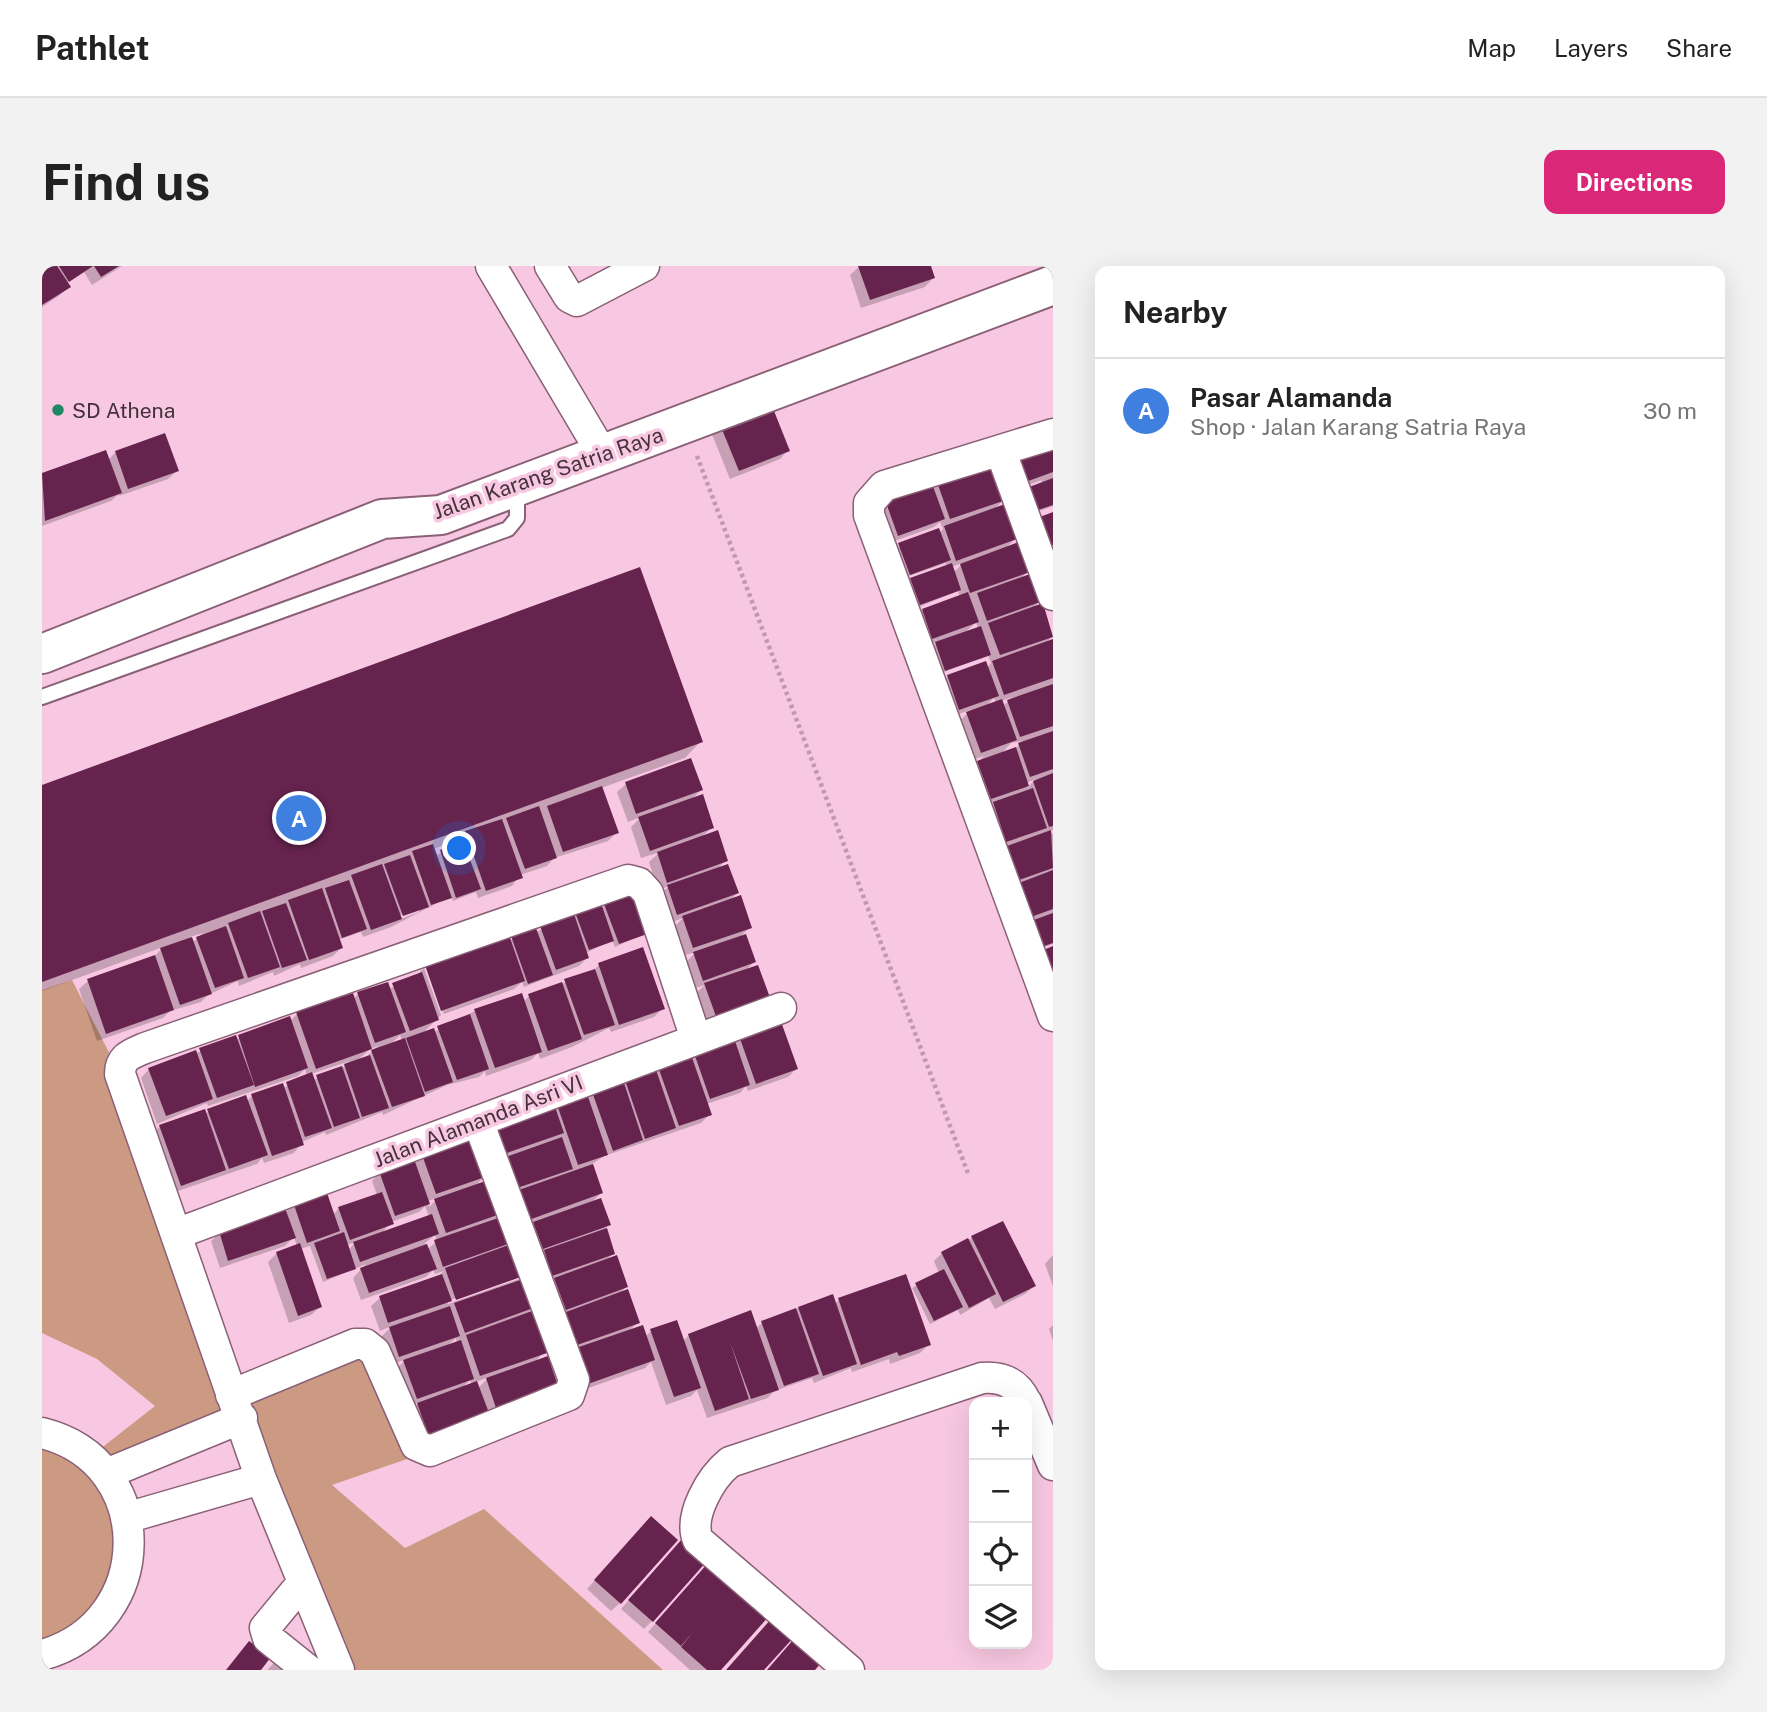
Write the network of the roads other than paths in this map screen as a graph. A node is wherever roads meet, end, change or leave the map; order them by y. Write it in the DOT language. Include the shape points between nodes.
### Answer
graph roads {
  1 [pos="491,266"];
  2 [pos="550,266"];
  3 [pos="644,266"];
  4 [pos="1053,285"];
  5 [pos="1053,434"];
  6 [pos="1000,452"];
  7 [pos="603,455"];
  8 [pos="515,487"];
  9 [pos="1053,595"];
  10 [pos="42,654"];
  11 [pos="42,697"];
  12 [pos="781,1008"];
  13 [pos="1053,1016"];
  14 [pos="696,1039"];
  15 [pos="478,1121"];
  16 [pos="176,1234"];
  17 [pos="1022,1397"];
  18 [pos="237,1407"];
  19 [pos="1032,1415"];
  20 [pos="42,1433"];
  21 [pos="1053,1465"];
  22 [pos="106,1474"];
  23 [pos="261,1479"];
  24 [pos="127,1518"];
  25 [pos="303,1582"];
  26 [pos="51,1659"];
  27 [pos="308,1670"];
  28 [pos="339,1670"];
  29 [pos="849,1670"];
  1 -- 7 [label="street"];
  2 -- 3 [label="street" via="577,301"];
  4 -- 7 [label="street, Jalan Karang Satria Raya"];
  5 -- 6 [label="street"];
  6 -- 9 [label="street"];
  6 -- 13 [label="street" via="884,486 869,503 869,515"];
  7 -- 8 [label="street, Jalan Karang Satria Raya"];
  8 -- 10 [label="street, Jalan Karang Satria Raya" via="441,515 382,519"];
  8 -- 11 [label="lane" via="517,518 508,529"];
  12 -- 14 [label="street, Jalan Alamanda Asri VI"];
  14 -- 15 [label="street, Jalan Alamanda Asri VI"];
  14 -- 16 [label="street" via="648,893 628,880 145,1048 125,1057 120,1074"];
  15 -- 16 [label="street, Jalan Alamanda Asri VI"];
  15 -- 18 [label="street" via="574,1380 569,1395 430,1451 416,1445 376,1352 365,1344 355,1344"];
  16 -- 18 [label="street"];
  17 -- 29 [label="street" via="1010,1382 982,1378 730,1462 718,1472 694,1526 698,1540"];
  18 -- 22 [label="street"];
  18 -- 23 [label="street"];
  19 -- 21 [label="street"];
  20 -- 22 [label="street" via="68,1443"];
  22 -- 24 [label="street"];
  23 -- 24 [label="street"];
  23 -- 25 [label="street"];
  24 -- 26 [label="street" via="128,1565 114,1603 95,1627"];
  25 -- 27 [label="street" via="265,1628 268,1638"];
  25 -- 28 [label="street"];
}
